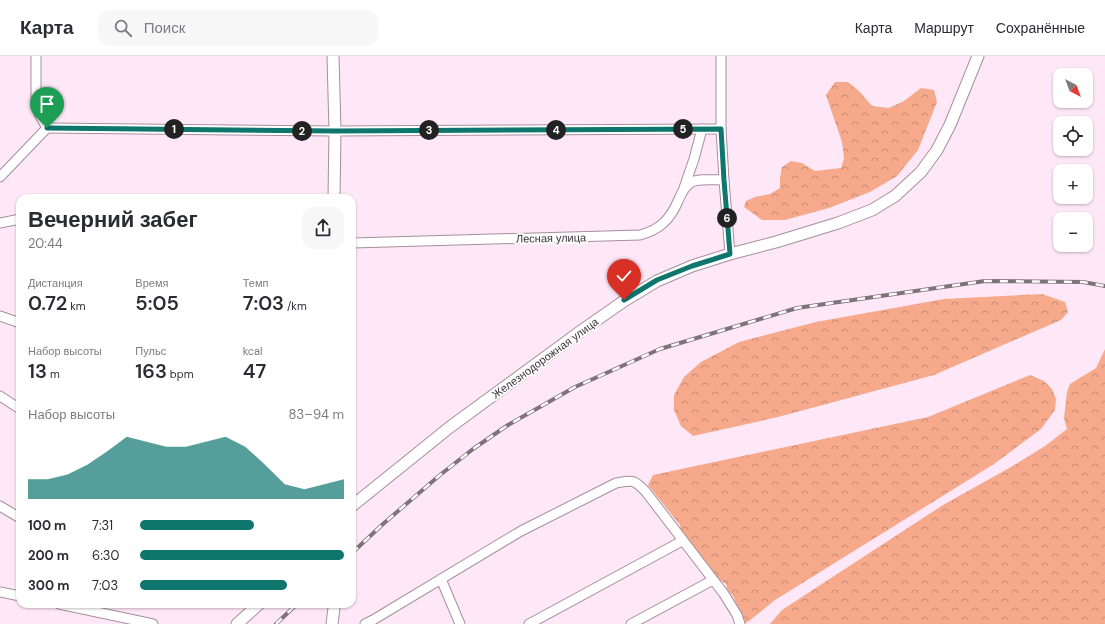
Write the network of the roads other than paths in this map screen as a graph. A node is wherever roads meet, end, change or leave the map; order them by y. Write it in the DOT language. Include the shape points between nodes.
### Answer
graph roads {
  1 [pos="36,56"];
  2 [pos="333,56"];
  3 [pos="721,56"];
  4 [pos="978,56"];
  5 [pos="47,128"];
  6 [pos="702,129"];
  7 [pos="721,129"];
  8 [pos="335,131"];
  9 [pos="0,177"];
  10 [pos="724,180"];
  11 [pos="683,190"];
  12 [pos="334,194"];
  13 [pos="16,220"];
  14 [pos="0,222"];
  15 [pos="356,243"];
  16 [pos="730,254"];
  17 [pos="0,316"];
  18 [pos="16,322"];
  19 [pos="0,396"];
  20 [pos="16,406"];
  21 [pos="356,503"];
  22 [pos="0,506"];
  23 [pos="16,516"];
  24 [pos="682,541"];
  25 [pos="441,579"];
  26 [pos="713,580"];
  27 [pos="0,592"];
  28 [pos="16,595"];
  29 [pos="78,608"];
  30 [pos="255,608"];
  31 [pos="334,608"];
  32 [pos="371,623"];
  33 [pos="153,624"];
  34 [pos="237,624"];
  35 [pos="332,624"];
  36 [pos="460,624"];
  37 [pos="529,624"];
  38 [pos="631,624"];
  39 [pos="635,624"];
  40 [pos="740,624"];
  1 -- 5 [label="street" via="36,98 39,114"];
  2 -- 8 [label="street"];
  3 -- 7 [label="street"];
  4 -- 16 [label="street, Железнодорожная улица" via="937,150 921,172 895,196 872,210 838,223"];
  5 -- 8 [label="street"];
  5 -- 9 [label="street"];
  6 -- 7 [label="street"];
  6 -- 8 [label="street"];
  6 -- 11 [label="street, Лесная улица"];
  7 -- 10 [label="street"];
  8 -- 12 [label="street"];
  10 -- 11 [label="street" via="691,182"];
  10 -- 16 [label="street"];
  11 -- 15 [label="street, Лесная улица" via="667,220 655,230 640,236"];
  13 -- 14 [label="street"];
  16 -- 21 [label="street, Железнодорожная улица" via="657,280 624,300 450,427"];
  17 -- 18 [label="street"];
  19 -- 20 [label="street"];
  22 -- 23 [label="street"];
  24 -- 25 [label="street" via="638,484 630,480 616,482 521,531"];
  24 -- 26 [label="street"];
  24 -- 37 [label="street"];
  25 -- 32 [label="street"];
  25 -- 36 [label="street"];
  26 -- 38 [label="street"];
  26 -- 40 [label="street" via="737,615"];
  27 -- 28 [label="street"];
  29 -- 33 [label="street"];
  30 -- 34 [label="street"];
  31 -- 35 [label="street"];
  38 -- 39 [label="street"];
}
